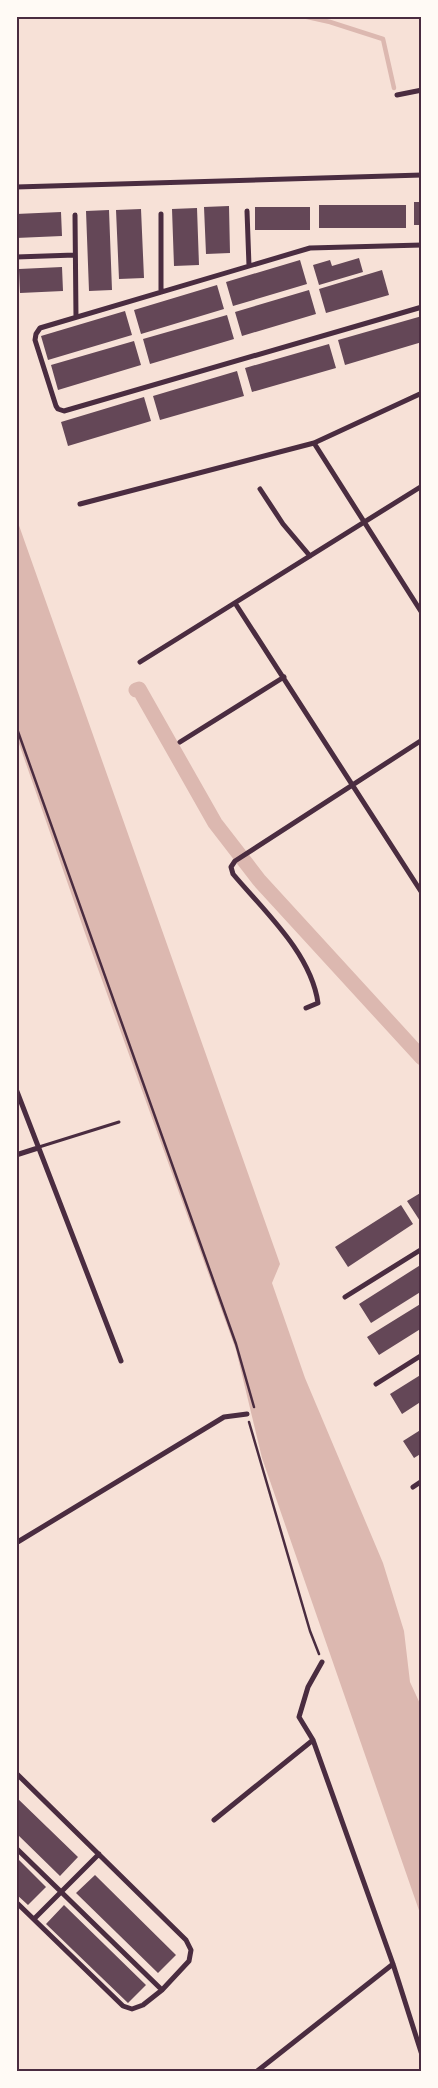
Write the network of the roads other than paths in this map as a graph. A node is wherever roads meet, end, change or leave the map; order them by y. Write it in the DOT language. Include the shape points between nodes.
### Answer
graph roads {
  1 [pos="422,90"];
  2 [pos="397,95"];
  3 [pos="422,175"];
  4 [pos="16,187"];
  5 [pos="247,211"];
  6 [pos="162,214"];
  7 [pos="75,215"];
  8 [pos="422,245"];
  9 [pos="75,255"];
  10 [pos="16,257"];
  11 [pos="250,266"];
  12 [pos="161,292"];
  13 [pos="422,307"];
  14 [pos="76,317"];
  15 [pos="422,393"];
  16 [pos="314,443"];
  17 [pos="422,486"];
  18 [pos="260,489"];
  19 [pos="80,504"];
  20 [pos="365,522"];
  21 [pos="310,556"];
  22 [pos="235,602"];
  23 [pos="422,613"];
  24 [pos="140,662"];
  25 [pos="284,677"];
  26 [pos="422,740"];
  27 [pos="180,742"];
  28 [pos="353,784"];
  29 [pos="422,893"];
  30 [pos="306,1008"];
  31 [pos="16,1089"];
  32 [pos="119,1122"];
  33 [pos="38,1148"];
  34 [pos="16,1155"];
  35 [pos="422,1249"];
  36 [pos="345,1297"];
  37 [pos="422,1355"];
  38 [pos="121,1361"];
  39 [pos="376,1384"];
  40 [pos="247,1414"];
  41 [pos="422,1481"];
  42 [pos="413,1487"];
  43 [pos="16,1543"];
  44 [pos="322,1662"];
  45 [pos="313,1740"];
  46 [pos="16,1774"];
  47 [pos="214,1820"];
  48 [pos="16,1848"];
  49 [pos="99,1854"];
  50 [pos="62,1891"];
  51 [pos="16,1902"];
  52 [pos="34,1919"];
  53 [pos="393,1964"];
  54 [pos="162,1990"];
  55 [pos="422,2055"];
  56 [pos="256,2072"];
  1 -- 2 [label="street"];
  3 -- 4 [label="street"];
  5 -- 11 [label="street"];
  6 -- 12 [label="street"];
  7 -- 9 [label="street"];
  8 -- 11 [label="street" via="310,248"];
  9 -- 10 [label="street"];
  9 -- 14 [label="street"];
  11 -- 12 [label="street"];
  12 -- 14 [label="street"];
  13 -- 14 [label="street" via="64,411 56,406 35,340 40,328"];
  15 -- 16 [label="street"];
  16 -- 19 [label="street"];
  16 -- 20 [label="street"];
  17 -- 20 [label="street"];
  18 -- 21 [label="street"];
  20 -- 21 [label="street"];
  20 -- 23 [label="street"];
  21 -- 22 [label="street"];
  22 -- 24 [label="street"];
  22 -- 25 [label="street"];
  25 -- 27 [label="street"];
  25 -- 28 [label="street"];
  26 -- 28 [label="street"];
  28 -- 29 [label="street"];
  28 -- 30 [label="street" via="247,852 231,867 307,966 318,1003"];
  31 -- 33 [label="street"];
  32 -- 33 [label="lane"];
  33 -- 34 [label="street"];
  33 -- 38 [label="street"];
  35 -- 36 [label="street"];
  37 -- 39 [label="street"];
  40 -- 43 [label="street" via="224,1417"];
  41 -- 42 [label="street"];
  44 -- 45 [label="street" via="308,1687 299,1717"];
  45 -- 47 [label="street"];
  45 -- 53 [label="street"];
  46 -- 49 [label="street"];
  48 -- 50 [label="street"];
  49 -- 50 [label="street"];
  49 -- 54 [label="street" via="186,1940 191,1950 189,1961"];
  50 -- 52 [label="street"];
  50 -- 54 [label="street"];
  51 -- 52 [label="street"];
  52 -- 54 [label="street" via="122,2006 132,2009 143,2006"];
  53 -- 55 [label="street"];
  53 -- 56 [label="street"];
}
